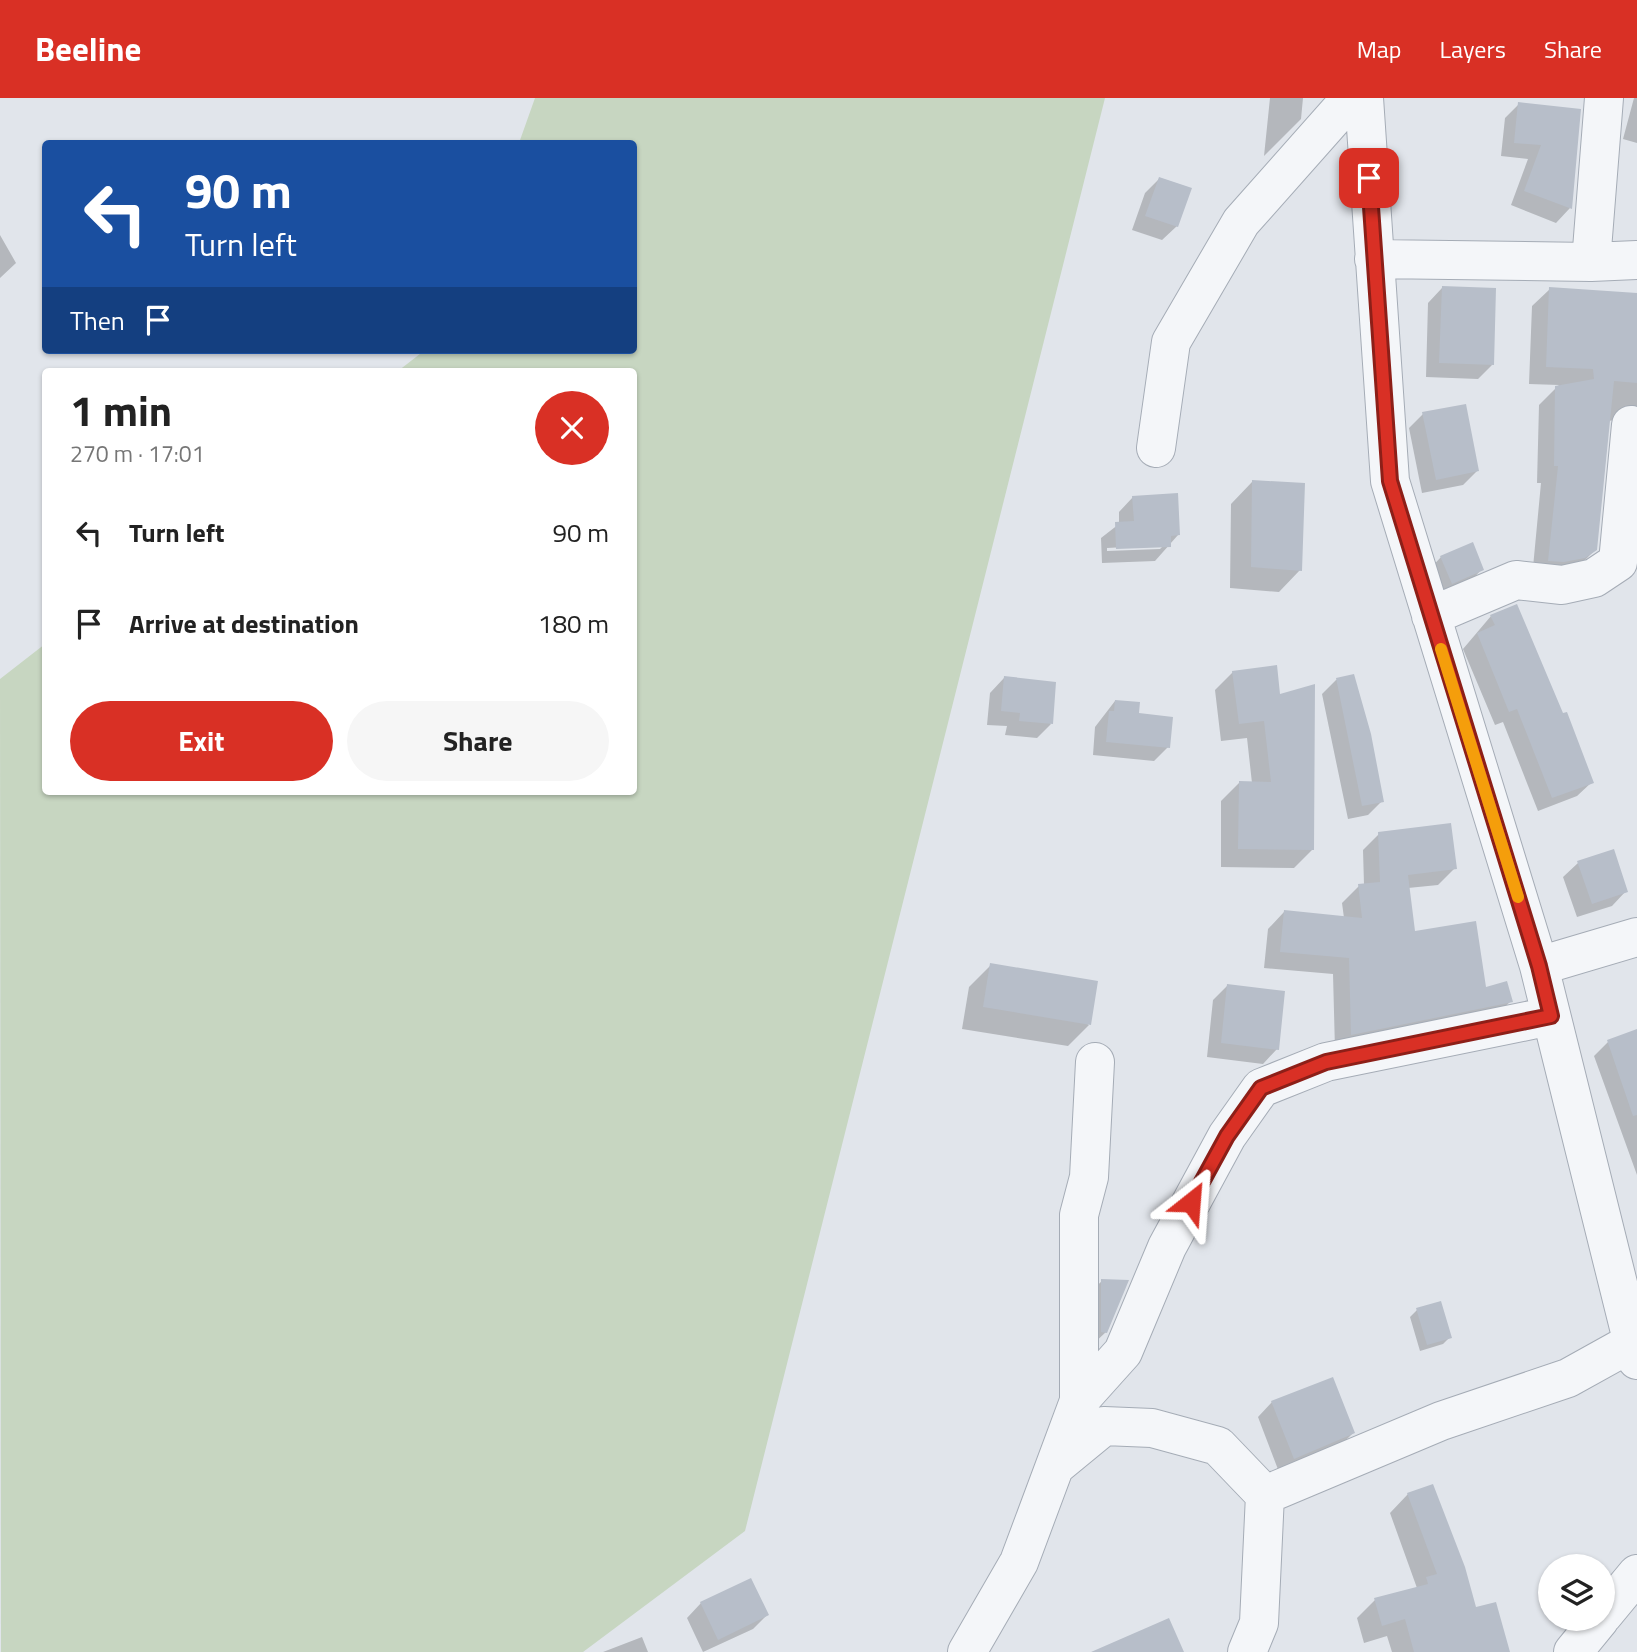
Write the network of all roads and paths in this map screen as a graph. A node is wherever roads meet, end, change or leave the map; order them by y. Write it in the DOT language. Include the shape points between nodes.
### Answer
graph roads {
  1 [pos="1352,98"];
  2 [pos="1364,98"];
  3 [pos="1604,98"];
  4 [pos="1374,259"];
  5 [pos="1637,260"];
  6 [pos="1591,262"];
  7 [pos="1631,425"];
  8 [pos="1156,448"];
  9 [pos="1431,616"];
  10 [pos="1637,937"];
  11 [pos="1539,966"];
  12 [pos="1551,1016"];
  13 [pos="1095,1062"];
  14 [pos="1634,1352"];
  15 [pos="1079,1401"];
  16 [pos="1059,1463"];
  17 [pos="1265,1495"];
  18 [pos="1637,1574"];
  19 [pos="1615,1601"];
  20 [pos="1590,1631"];
  21 [pos="967,1652"];
  22 [pos="1247,1652"];
  23 [pos="1573,1652"];
  1 -- 8 [label="street" via="1241,222 1171,342"];
  2 -- 4 [label="street"];
  3 -- 6 [label="street"];
  4 -- 6 [label="street"];
  4 -- 9 [label="street" via="1390,481"];
  5 -- 6 [label="street"];
  7 -- 9 [label="street" via="1618,562 1594,578 1562,585 1516,580"];
  9 -- 11 [label="street"];
  10 -- 11 [label="street"];
  11 -- 12 [label="street"];
  12 -- 14 [label="street"];
  12 -- 15 [label="street" via="1326,1062 1261,1088 1227,1136 1167,1247 1124,1352"];
  13 -- 15 [label="street" via="1089,1177 1079,1215"];
  14 -- 17 [label="street" via="1441,1421"];
  15 -- 16 [label="street"];
  16 -- 17 [label="street" via="1104,1426 1152,1427 1218,1446"];
  16 -- 21 [label="street" via="1020,1562"];
  17 -- 22 [label="street" via="1259,1623"];
  18 -- 19 [label="street"];
  20 -- 23 [label="street"];
}
